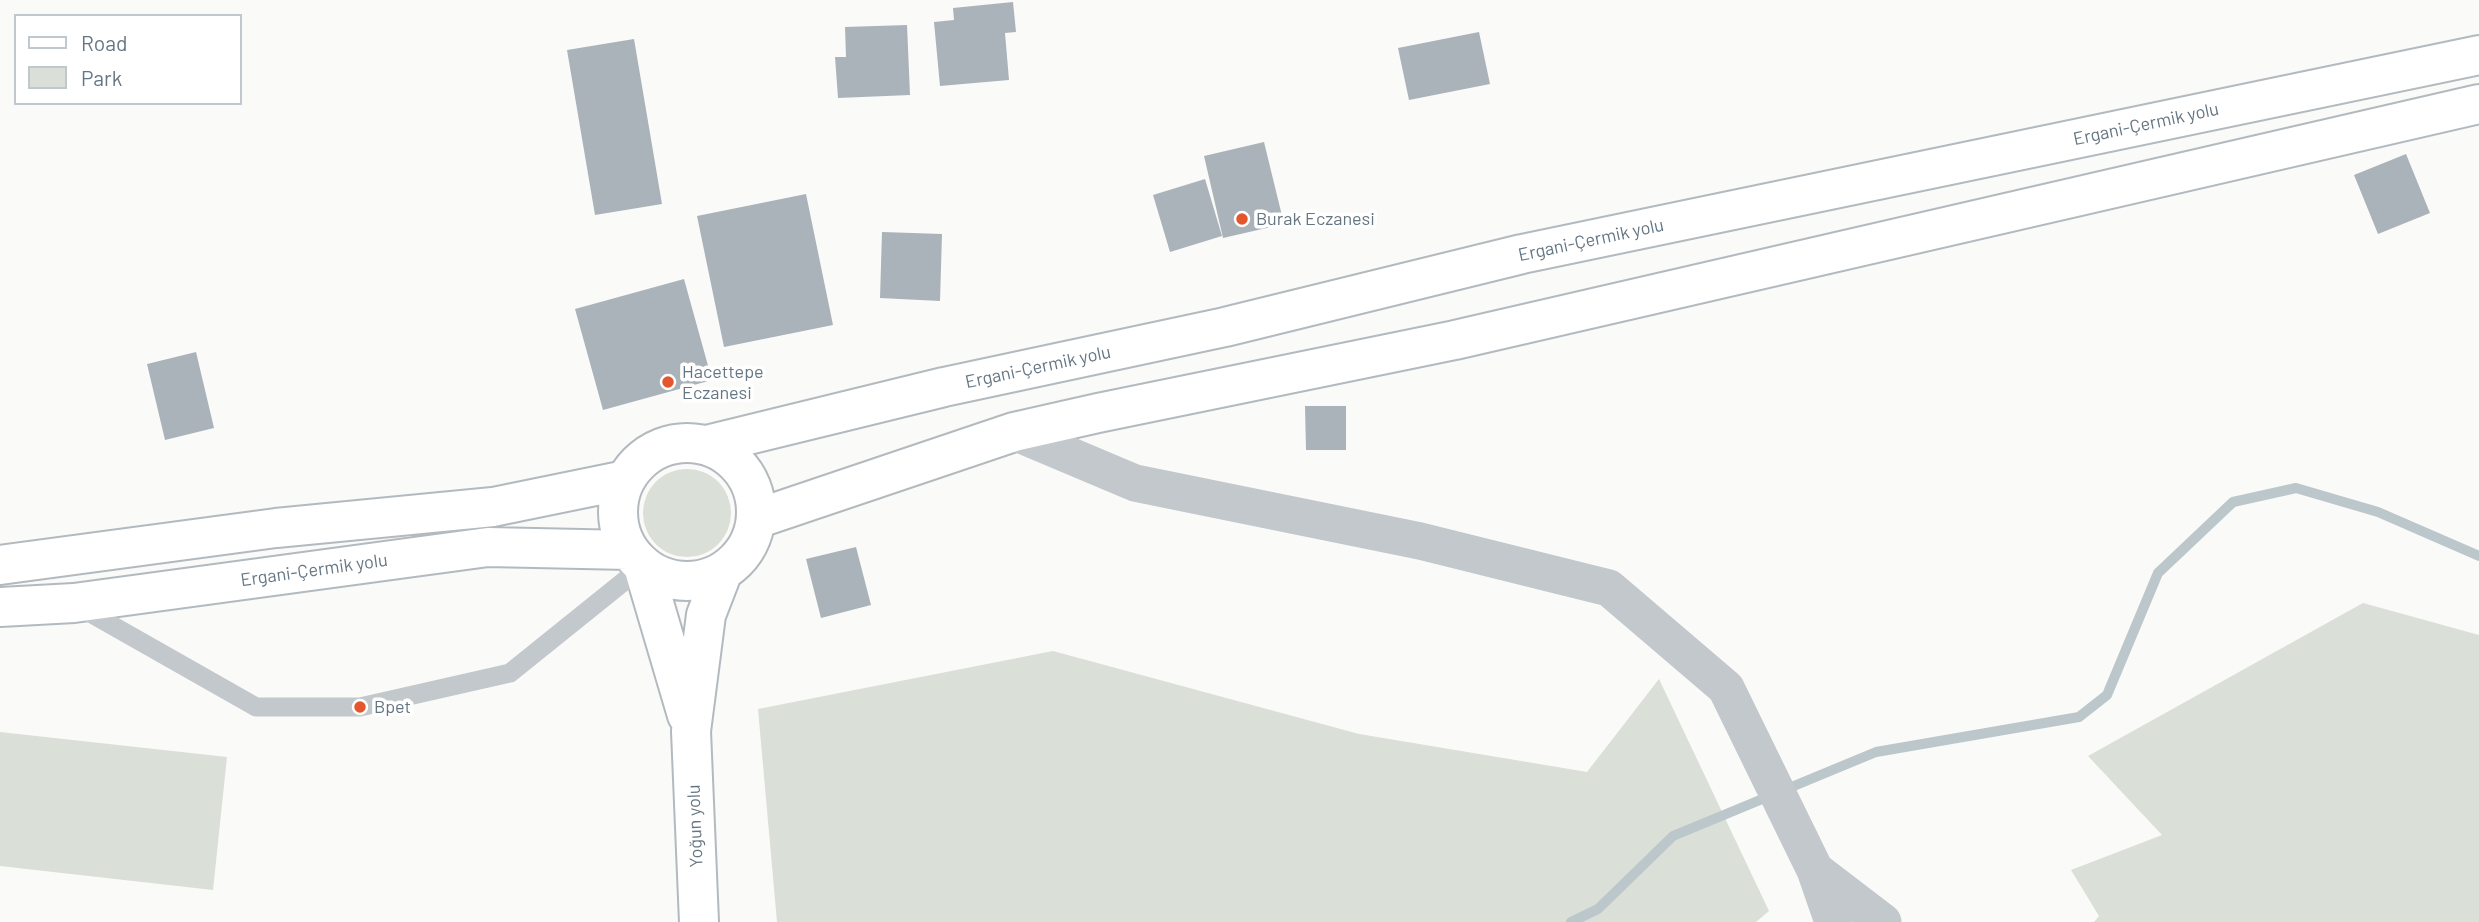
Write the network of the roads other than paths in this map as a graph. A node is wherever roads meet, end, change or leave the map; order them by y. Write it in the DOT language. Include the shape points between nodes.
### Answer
graph roads {
  1 [pos="2479,55"];
  2 [pos="2479,104"];
  3 [pos="1014,432"];
  4 [pos="706,445"];
  5 [pos="625,480"];
  6 [pos="757,519"];
  7 [pos="636,558"];
  8 [pos="0,565"];
  9 [pos="723,571"];
  10 [pos="74,603"];
  11 [pos="0,607"];
  12 [pos="691,731"];
  13 [pos="1815,870"];
  14 [pos="699,922"];
  15 [pos="1833,922"];
  16 [pos="1883,922"];
  1 -- 4 [label="main road, Ergani-Çermik yolu" via="1522,254"];
  2 -- 3 [label="main road" via="1455,340"];
  3 -- 6 [label="main road"];
  3 -- 13 [label="street" via="1135,483 1420,541 1609,588 1727,688"];
  4 -- 5 [label="main road" via="682,442 659,448 639,461"];
  4 -- 6 [label="main road" via="728,456 745,473"];
  5 -- 7 [label="main road" via="618,504 619,527"];
  5 -- 8 [label="main road" via="493,507 276,528"];
  6 -- 9 [label="main road" via="740,558"];
  7 -- 9 [label="main road" via="661,576 682,581 704,580"];
  7 -- 10 [label="main road, Ergani-Çermik yolu" via="488,547"];
  7 -- 10 [label="lane" via="510,673 360,707 256,707"];
  7 -- 12 [label="main road"];
  9 -- 12 [label="main road" via="706,615"];
  10 -- 11 [label="main road, Ergani-Çermik yolu"];
  12 -- 14 [label="main road, Yoğun yolu"];
  13 -- 15 [label="street"];
  13 -- 16 [label="street"];
}
